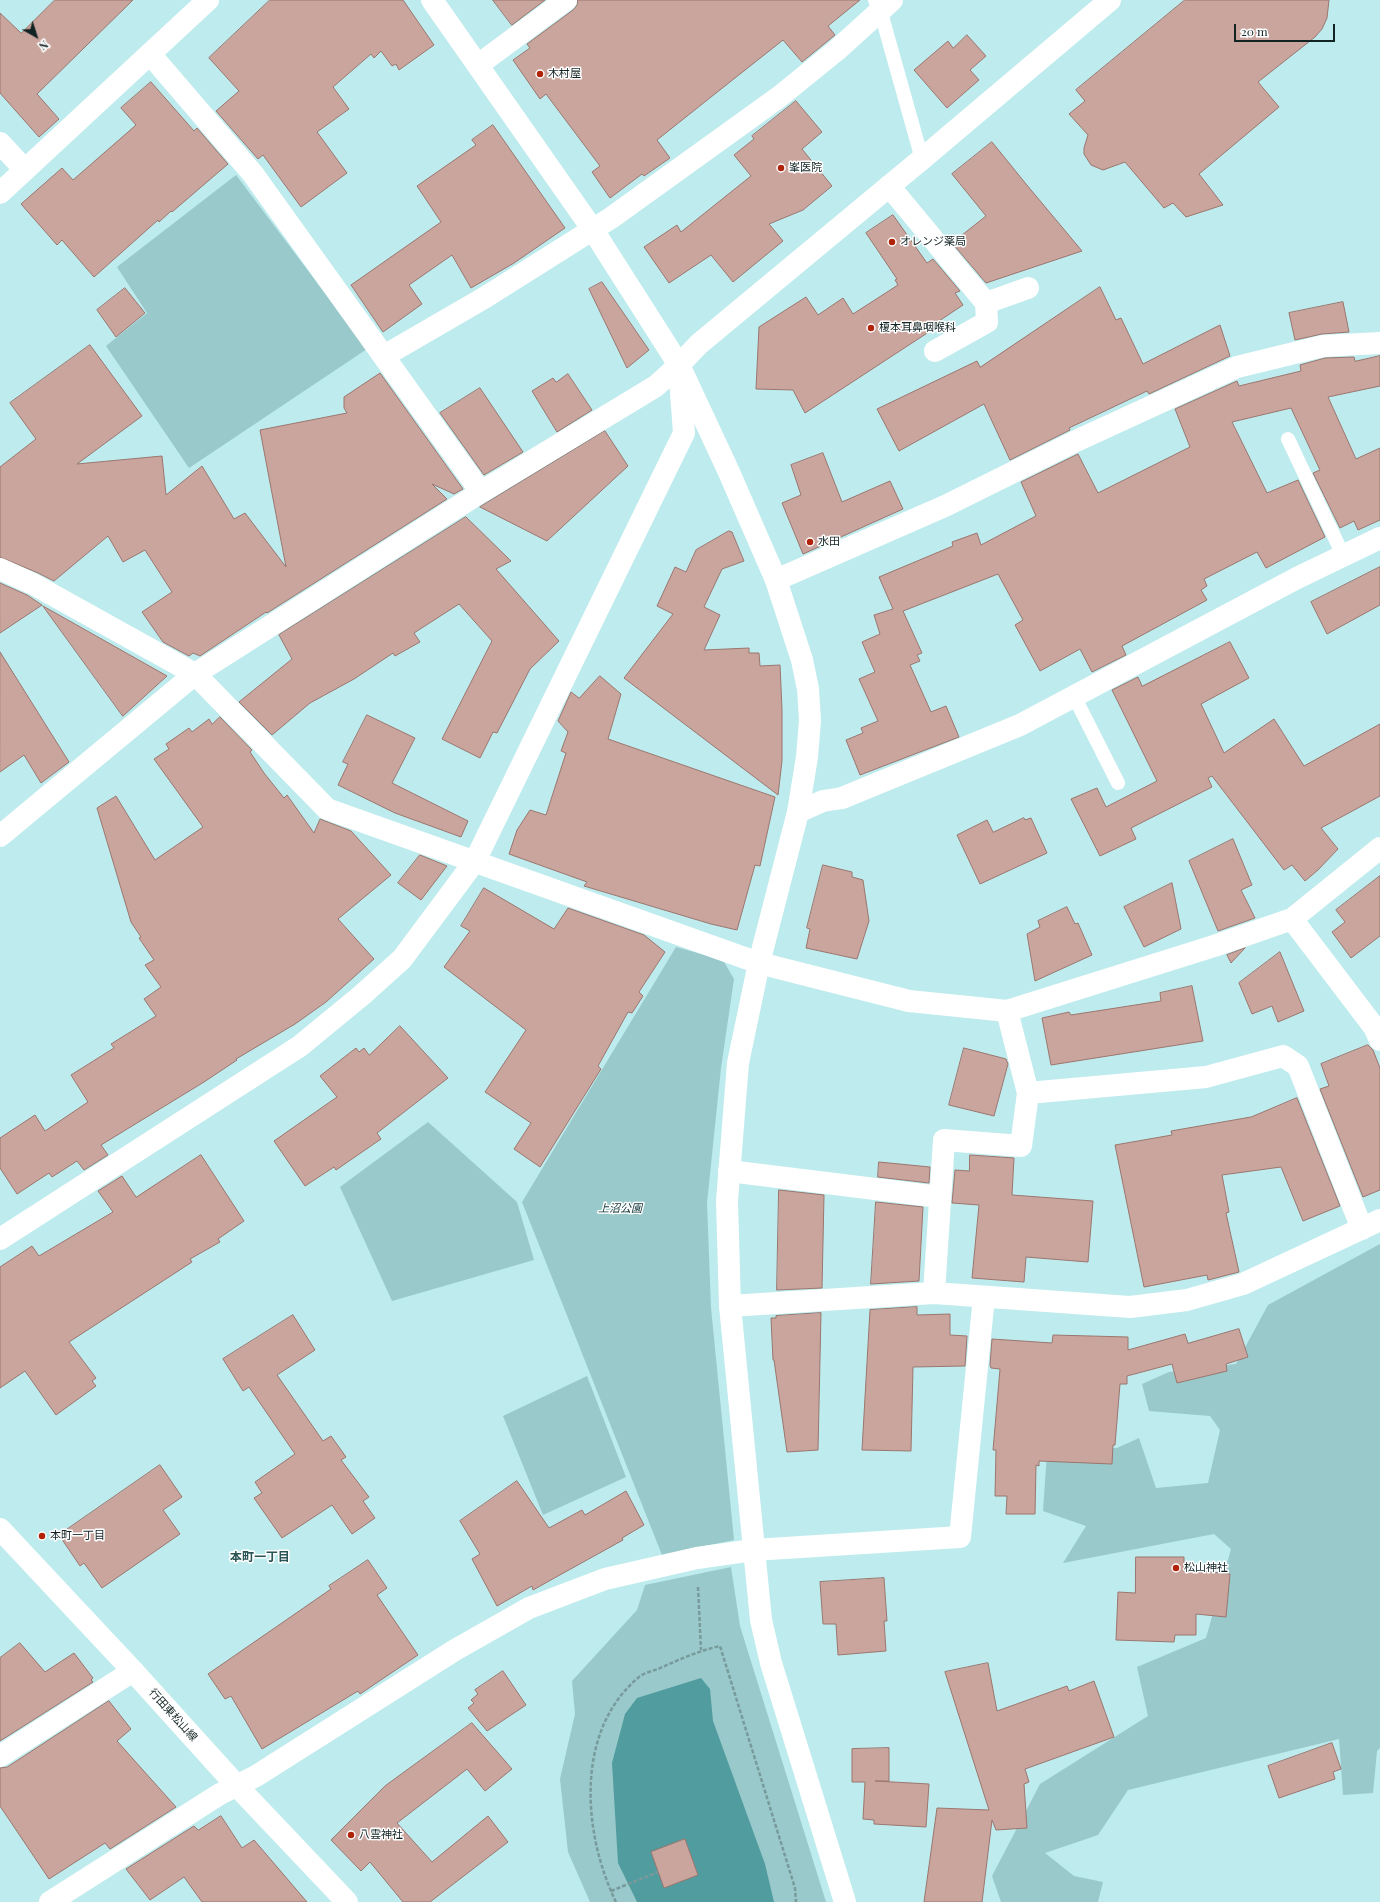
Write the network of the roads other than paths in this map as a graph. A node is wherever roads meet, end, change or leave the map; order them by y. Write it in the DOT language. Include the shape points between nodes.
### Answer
graph roads {
  1 [pos="208,0"];
  2 [pos="432,0"];
  3 [pos="566,0"];
  4 [pos="1110,0"];
  5 [pos="882,4"];
  6 [pos="150,54"];
  7 [pos="478,65"];
  8 [pos="0,143"];
  9 [pos="922,159"];
  10 [pos="25,170"];
  11 [pos="889,186"];
  12 [pos="0,193"];
  13 [pos="594,230"];
  14 [pos="1028,288"];
  15 [pos="986,303"];
  16 [pos="1380,342"];
  17 [pos="935,351"];
  18 [pos="384,356"];
  19 [pos="679,365"];
  20 [pos="1288,439"];
  21 [pos="481,492"];
  22 [pos="1380,538"];
  23 [pos="1344,555"];
  24 [pos="0,569"];
  25 [pos="776,580"];
  26 [pos="195,674"];
  27 [pos="1074,696"];
  28 [pos="1118,783"];
  29 [pos="798,812"];
  30 [pos="0,836"];
  31 [pos="1380,848"];
  32 [pos="475,861"];
  33 [pos="1292,918"];
  34 [pos="759,963"];
  35 [pos="1006,1011"];
  36 [pos="1380,1040"];
  37 [pos="1028,1093"];
  38 [pos="729,1171"];
  39 [pos="940,1197"];
  40 [pos="1371,1225"];
  41 [pos="0,1238"];
  42 [pos="934,1293"];
  43 [pos="984,1297"];
  44 [pos="730,1306"];
  45 [pos="0,1529"];
  46 [pos="753,1550"];
  47 [pos="133,1671"];
  48 [pos="0,1756"];
  49 [pos="237,1786"];
  50 [pos="50,1902"];
  51 [pos="347,1902"];
  52 [pos="844,1902"];
  1 -- 6 [label="street"];
  2 -- 7 [label="street"];
  3 -- 7 [label="street"];
  4 -- 9 [label="street"];
  5 -- 9 [label="lane"];
  5 -- 13 [label="street" via="837,50 779,97"];
  6 -- 10 [label="street"];
  6 -- 18 [label="street" via="253,174"];
  7 -- 13 [label="street"];
  8 -- 10 [label="street"];
  9 -- 11 [label="street"];
  10 -- 12 [label="street"];
  11 -- 15 [label="street"];
  11 -- 19 [label="street" via="699,344"];
  13 -- 18 [label="street"];
  13 -- 19 [label="street"];
  14 -- 15 [label="street"];
  15 -- 17 [label="street" via="987,322"];
  16 -- 25 [label="street" via="1323,346 1237,367 1076,441 945,506"];
  18 -- 21 [label="street"];
  19 -- 21 [label="street" via="656,386"];
  19 -- 25 [label="street"];
  19 -- 32 [label="street" via="684,433"];
  20 -- 23 [label="lane"];
  21 -- 26 [label="street"];
  22 -- 23 [label="street"];
  23 -- 27 [label="street"];
  24 -- 26 [label="street" via="33,584"];
  25 -- 29 [label="street" via="802,660 808,689 810,720 807,757"];
  26 -- 30 [label="street"];
  26 -- 32 [label="street" via="327,808"];
  27 -- 28 [label="lane"];
  27 -- 29 [label="street" via="1020,725 842,798 823,801"];
  29 -- 34 [label="street"];
  31 -- 33 [label="street"];
  32 -- 34 [label="street"];
  32 -- 41 [label="street" via="402,959 300,1046"];
  33 -- 35 [label="street" via="1214,946"];
  33 -- 36 [label="street" via="1374,1027"];
  34 -- 35 [label="street" via="909,1001"];
  34 -- 38 [label="street" via="738,1063"];
  35 -- 37 [label="street"];
  37 -- 39 [label="street" via="1022,1146 944,1140"];
  37 -- 40 [label="street" via="1206,1077 1283,1056 1298,1066"];
  38 -- 39 [label="street"];
  38 -- 44 [label="street" via="727,1202"];
  39 -- 42 [label="street"];
  40 -- 43 [label="street" via="1243,1284 1187,1300 1130,1307"];
  42 -- 43 [label="street"];
  42 -- 44 [label="street"];
  43 -- 46 [label="street" via="960,1537"];
  44 -- 46 [label="street"];
  45 -- 47 [label="street, 行田東松山線"];
  46 -- 49 [label="street" via="697,1558 605,1579 529,1608 455,1650"];
  46 -- 52 [label="street" via="761,1620 771,1663"];
  47 -- 48 [label="street"];
  47 -- 49 [label="street, 行田東松山線"];
  49 -- 50 [label="street" via="220,1794"];
  49 -- 51 [label="street, 行田東松山線"];
}
